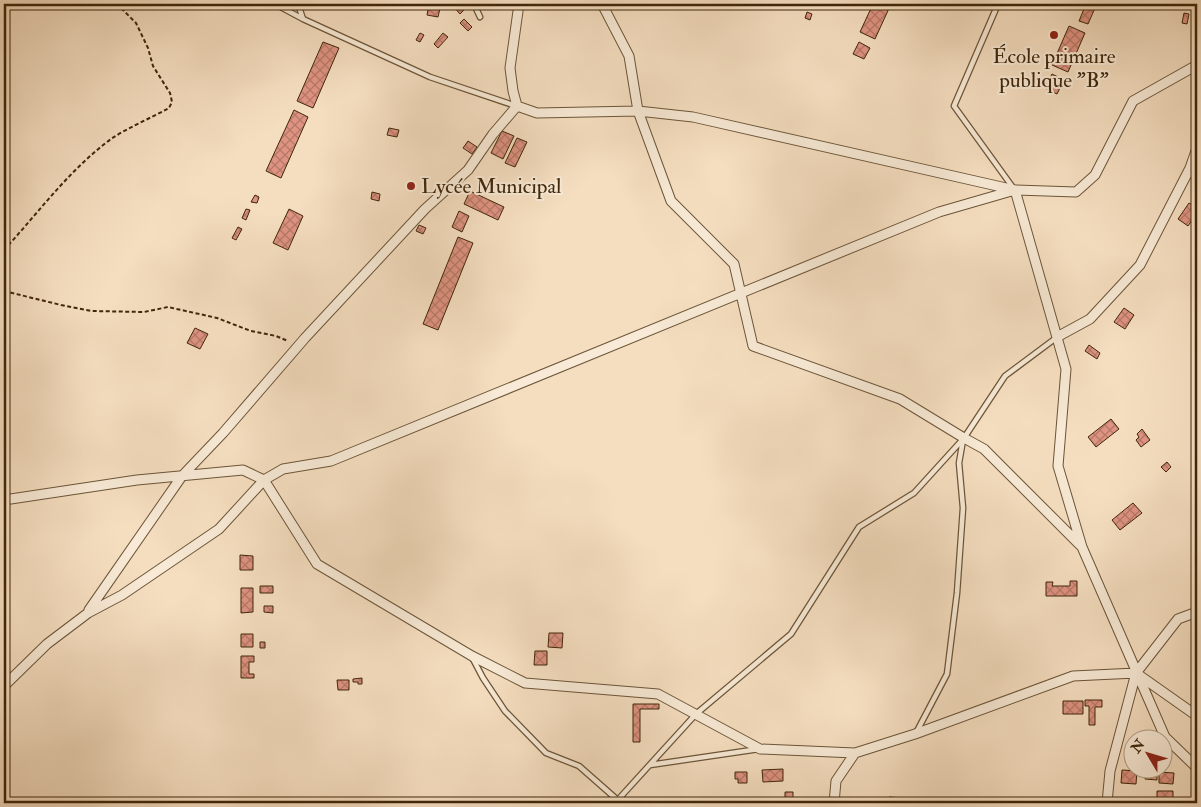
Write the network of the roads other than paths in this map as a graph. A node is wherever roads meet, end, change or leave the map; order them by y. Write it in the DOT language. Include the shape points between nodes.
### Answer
graph roads {
  1 [pos="275,4"];
  2 [pos="298,4"];
  3 [pos="474,4"];
  4 [pos="519,4"];
  5 [pos="602,4"];
  6 [pos="998,4"];
  7 [pos="480,17"];
  8 [pos="303,19"];
  9 [pos="1197,65"];
  10 [pos="517,106"];
  11 [pos="638,111"];
  12 [pos="1197,148"];
  13 [pos="1190,168"];
  14 [pos="1197,178"];
  15 [pos="1015,190"];
  16 [pos="741,293"];
  17 [pos="1057,337"];
  18 [pos="964,438"];
  19 [pos="182,476"];
  20 [pos="264,480"];
  21 [pos="4,500"];
  22 [pos="1082,547"];
  23 [pos="1197,612"];
  24 [pos="88,613"];
  25 [pos="472,656"];
  26 [pos="1136,673"];
  27 [pos="4,686"];
  28 [pos="696,714"];
  29 [pos="1197,716"];
  30 [pos="915,734"];
  31 [pos="760,749"];
  32 [pos="855,753"];
  33 [pos="650,765"];
  34 [pos="1197,768"];
  35 [pos="618,802"];
  36 [pos="834,803"];
  37 [pos="1107,803"];
  1 -- 8 [label="lane"];
  2 -- 8 [label="lane"];
  3 -- 7 [label="lane"];
  4 -- 10 [label="street" via="510,68"];
  5 -- 11 [label="street" via="630,56"];
  6 -- 15 [label="lane" via="954,106"];
  8 -- 10 [label="lane" via="430,77"];
  9 -- 15 [label="street" via="1132,101 1095,175 1076,192"];
  10 -- 11 [label="street" via="537,112"];
  10 -- 19 [label="street" via="468,170 424,209"];
  11 -- 15 [label="street" via="693,117"];
  11 -- 16 [label="street" via="671,201 734,264"];
  12 -- 13 [label="street"];
  13 -- 14 [label="street"];
  13 -- 17 [label="street" via="1140,265 1090,319"];
  15 -- 16 [label="street" via="939,212"];
  15 -- 17 [label="street"];
  16 -- 18 [label="street" via="753,346 900,399"];
  16 -- 20 [label="street" via="332,461 283,469"];
  17 -- 18 [label="lane" via="1005,376"];
  17 -- 22 [label="street" via="1066,370 1058,466"];
  18 -- 22 [label="street" via="984,449"];
  18 -- 28 [label="lane" via="914,493 859,527 791,634"];
  18 -- 30 [label="lane" via="958,463 964,508 947,674"];
  19 -- 20 [label="street" via="242,470"];
  19 -- 21 [label="street"];
  19 -- 24 [label="street"];
  20 -- 24 [label="street" via="219,529 122,595"];
  20 -- 25 [label="street" via="317,564"];
  22 -- 26 [label="street"];
  23 -- 26 [label="street" via="1178,619"];
  24 -- 27 [label="street" via="47,644"];
  25 -- 28 [label="street" via="525,684 658,694"];
  25 -- 35 [label="lane" via="505,711 546,753 579,766"];
  26 -- 29 [label="street"];
  26 -- 30 [label="street" via="1073,676"];
  26 -- 34 [label="street" via="1165,738"];
  26 -- 37 [label="street" via="1110,771"];
  28 -- 31 [label="street"];
  28 -- 33 [label="lane"];
  30 -- 32 [label="street"];
  31 -- 32 [label="street"];
  31 -- 33 [label="lane"];
  32 -- 36 [label="street" via="836,781"];
  33 -- 35 [label="lane"];
}
